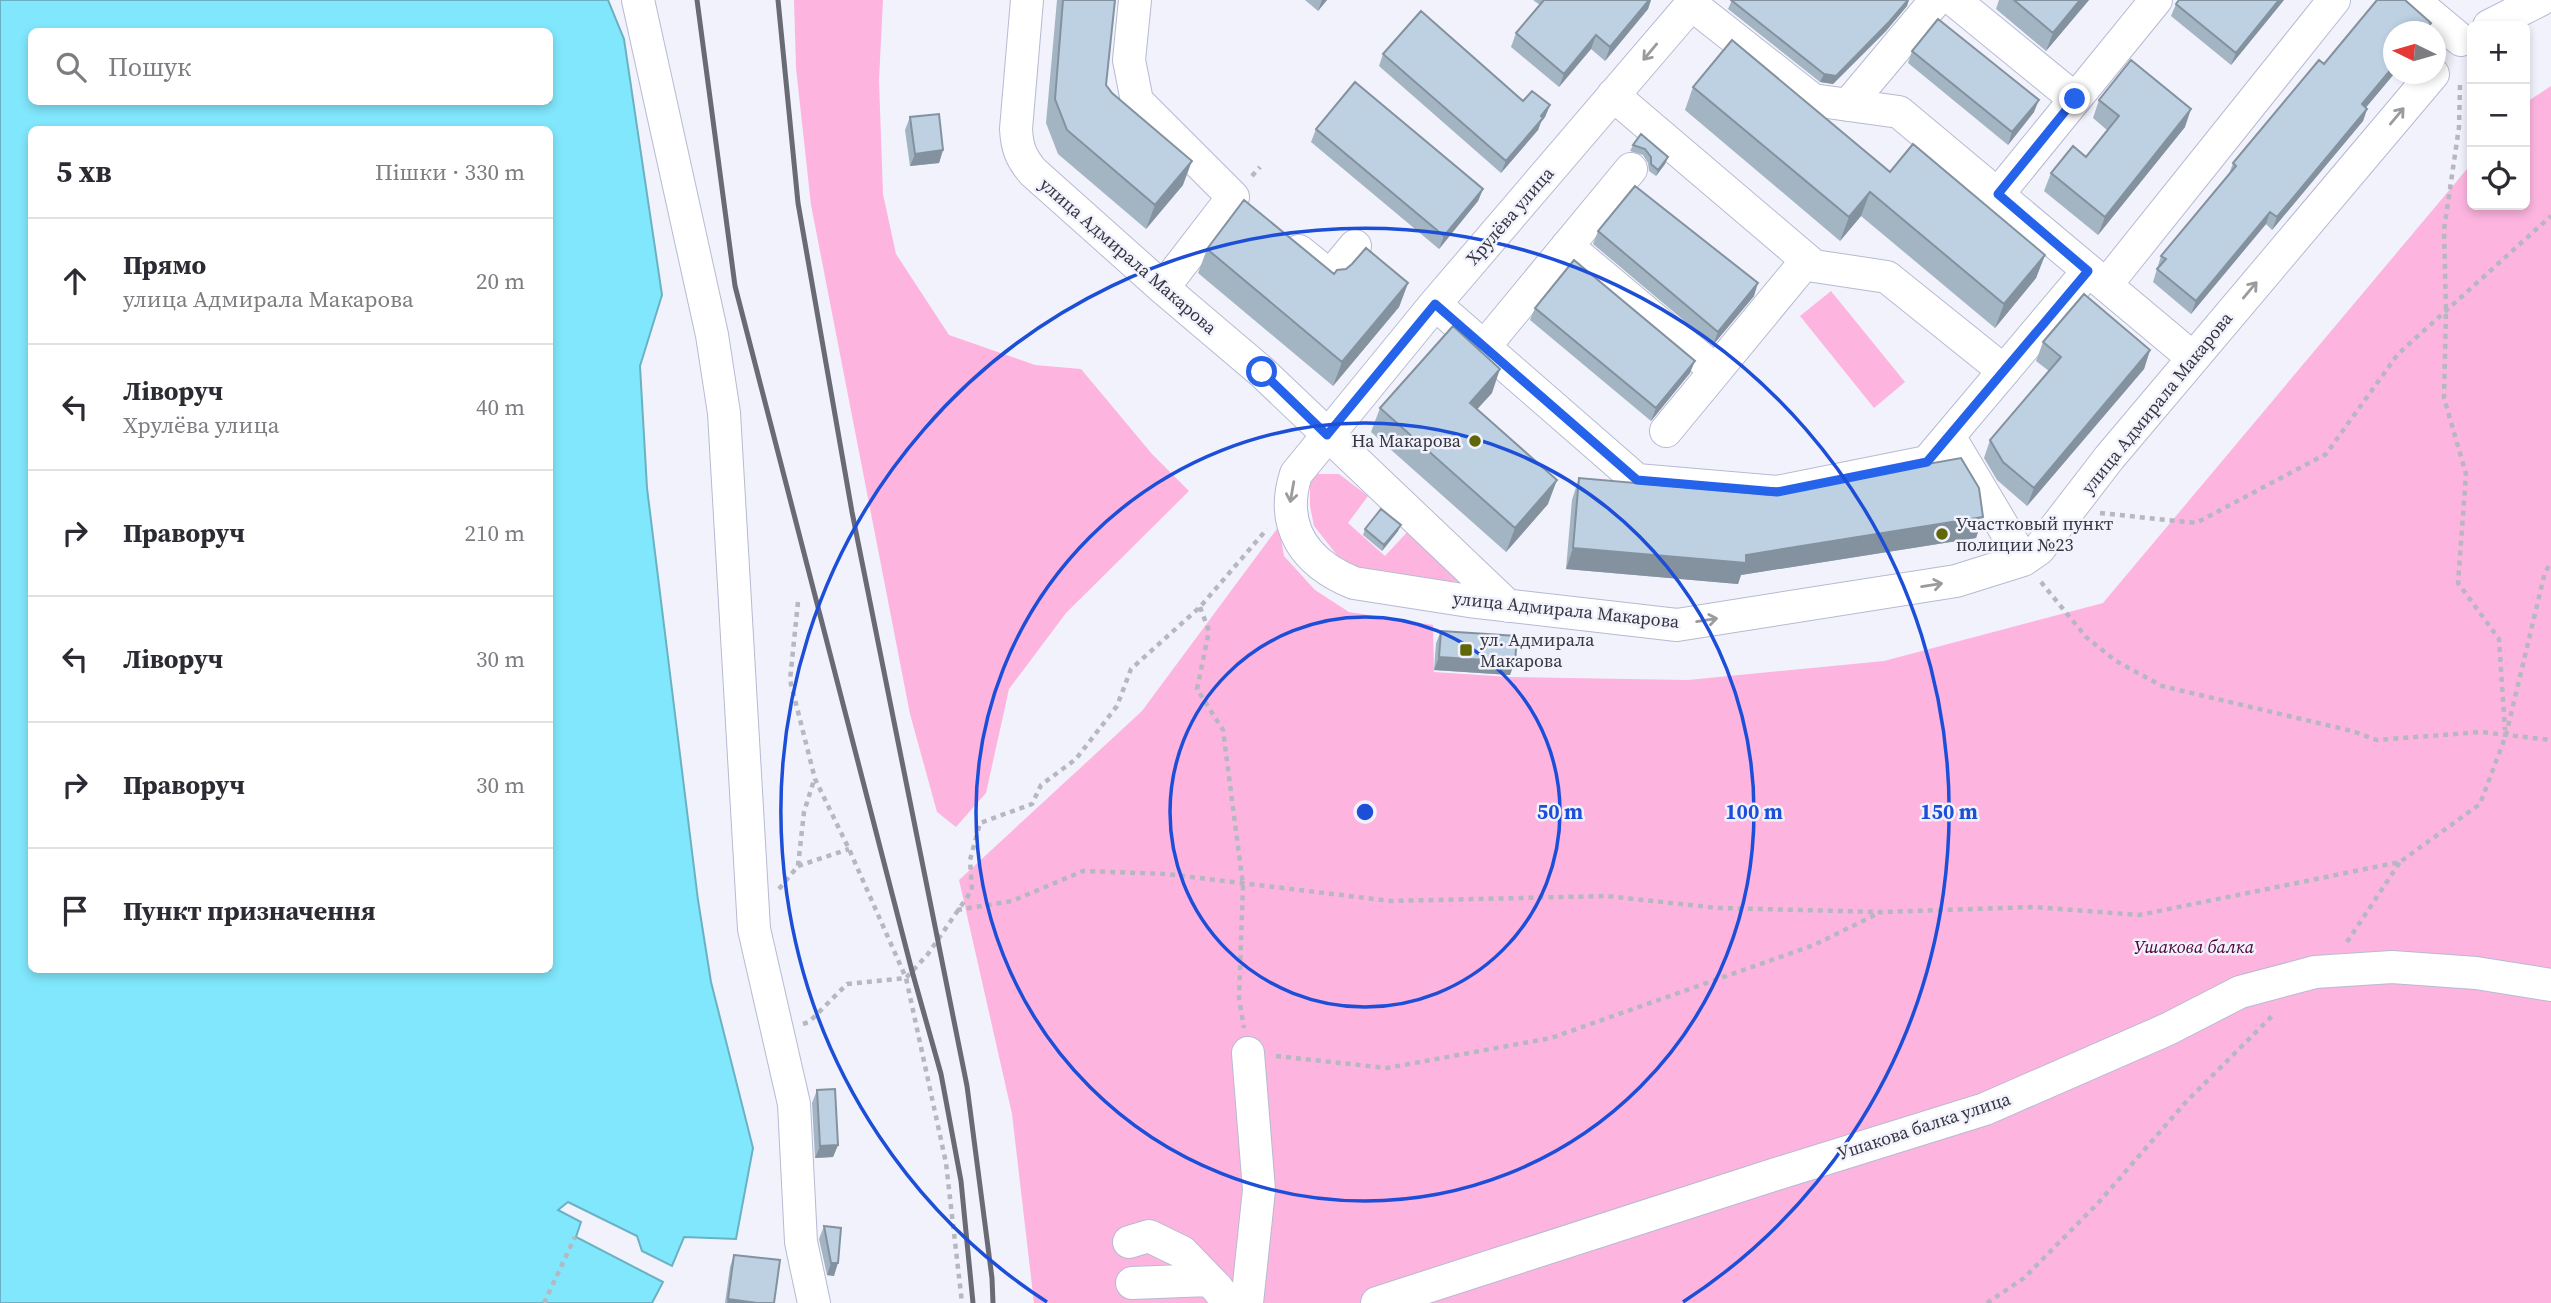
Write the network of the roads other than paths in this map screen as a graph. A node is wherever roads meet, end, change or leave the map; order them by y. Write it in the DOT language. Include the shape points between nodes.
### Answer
graph roads {
  1 [pos="638,0"];
  2 [pos="1027,0"];
  3 [pos="1135,0"];
  4 [pos="1936,0"];
  5 [pos="1954,0"];
  6 [pos="2156,0"];
  7 [pos="2334,0"];
  8 [pos="2413,0"];
  9 [pos="2540,0"];
  10 [pos="1693,2"];
  11 [pos="2499,21"];
  12 [pos="2467,30"];
  13 [pos="2467,41"];
  14 [pos="2446,61"];
  15 [pos="2424,84"];
  16 [pos="1613,95"];
  17 [pos="2075,99"];
  18 [pos="1847,105"];
  19 [pos="1631,169"];
  20 [pos="1998,194"];
  21 [pos="1254,215"];
  22 [pos="1355,246"];
  23 [pos="1567,246"];
  24 [pos="1807,260"];
  25 [pos="2097,278"];
  26 [pos="1163,288"];
  27 [pos="1435,304"];
  28 [pos="1484,347"];
  29 [pos="2193,358"];
  30 [pos="1715,370"];
  31 [pos="2004,371"];
  32 [pos="1666,430"];
  33 [pos="1327,435"];
  34 [pos="1949,436"];
  35 [pos="2023,560"];
  36 [pos="1508,606"];
  37 [pos="2551,985"];
  38 [pos="1248,1053"];
  39 [pos="1129,1242"];
  40 [pos="1132,1283"];
  41 [pos="1218,1291"];
  42 [pos="814,1303"];
  43 [pos="1247,1303"];
  44 [pos="1377,1303"];
  1 -- 42 [label="street" via="712,335 724,413 754,919 794,1104 801,1242"];
  2 -- 26 [label="street, улица Адмирала Макарова" via="1016,129 1023,160"];
  3 -- 21 [label="street" via="1129,60 1137,101"];
  4 -- 18 [label="street"];
  5 -- 17 [label="street"];
  6 -- 17 [label="street"];
  7 -- 25 [label="street"];
  8 -- 12 [label="street"];
  9 -- 11 [label="street, улица Адмирала Макарова"];
  10 -- 16 [label="street, Хрулёва улица, one-way"];
  10 -- 18 [label="street" via="1813,100"];
  13 -- 14 [label="street, улица Адмирала Макарова"];
  29 -- 15 [label="street, улица Адмирала Макарова, one-way"];
  16 -- 24 [label="street"];
  16 -- 27 [label="street, Хрулёва улица"];
  17 -- 20 [label="street"];
  18 -- 20 [label="street" via="1899,112"];
  19 -- 23 [label="street"];
  20 -- 25 [label="street"];
  21 -- 22 [label="street" via="1330,276"];
  21 -- 26 [label="street"];
  23 -- 28 [label="street"];
  23 -- 30 [label="street"];
  24 -- 30 [label="street"];
  24 -- 31 [label="street" via="1814,266 1887,277"];
  25 -- 29 [label="street"];
  25 -- 31 [label="street"];
  26 -- 33 [label="street, улица Адмирала Макарова" via="1262,372"];
  27 -- 28 [label="street"];
  27 -- 33 [label="street, Хрулёва улица"];
  28 -- 34 [label="street" via="1637,480 1777,492 1927,462"];
  29 -- 35 [label="street, улица Адмирала Макарова" via="2039,550"];
  30 -- 32 [label="street"];
  31 -- 34 [label="street"];
  33 -- 36 [label="street"];
  33 -- 36 [label="street, улица Адмирала Макарова, one-way" via="1296,474 1290,502 1292,525 1305,548 1339,577 1354,583"];
  34 -- 35 [label="street"];
  36 -- 35 [label="street, улица Адмирала Макарова, one-way" via="1676,625 1956,581"];
  37 -- 44 [label="street, Ушакова балка улица" via="2392,967 2315,972 2240,992 1985,1110"];
  38 -- 43 [label="street" via="1259,1190"];
  39 -- 41 [label="street" via="1149,1236 1181,1252"];
  40 -- 41 [label="street"];
}
